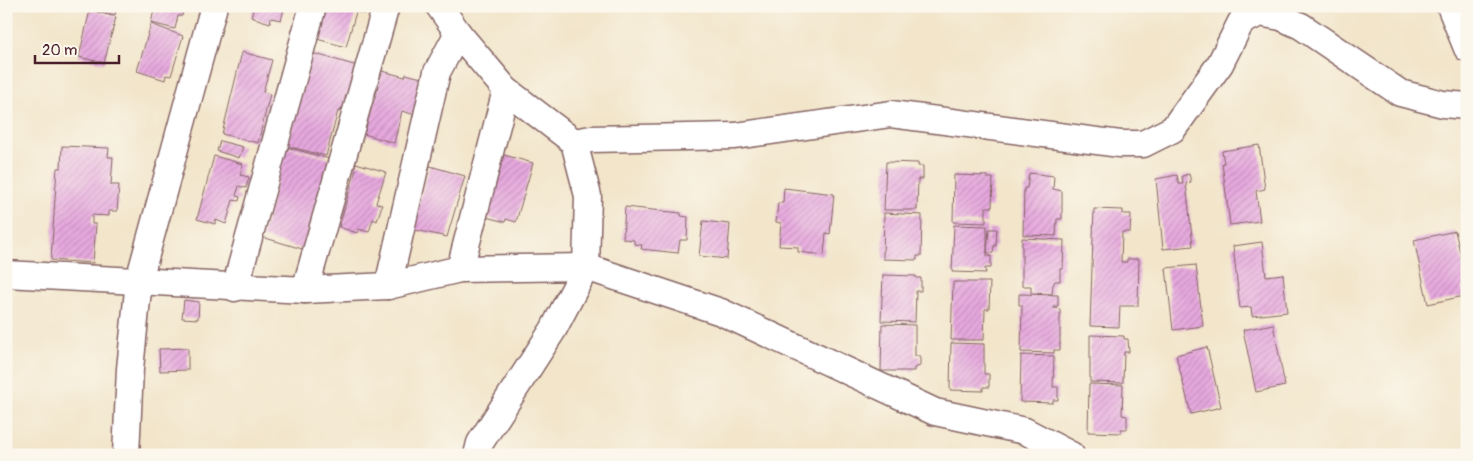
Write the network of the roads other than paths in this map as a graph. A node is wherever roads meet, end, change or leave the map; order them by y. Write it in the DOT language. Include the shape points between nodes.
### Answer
graph roads {
  1 [pos="214,6"];
  2 [pos="313,6"];
  3 [pos="386,6"];
  4 [pos="439,6"];
  5 [pos="1450,6"];
  6 [pos="458,33"];
  7 [pos="1467,48"];
  8 [pos="506,90"];
  9 [pos="1467,106"];
  10 [pos="574,142"];
  11 [pos="586,267"];
  12 [pos="460,269"];
  13 [pos="6,274"];
  14 [pos="139,280"];
  15 [pos="388,286"];
  16 [pos="235,288"];
  17 [pos="305,290"];
  18 [pos="126,455"];
  19 [pos="477,455"];
  20 [pos="1071,455"];
  1 -- 14 [label="street"];
  2 -- 16 [label="street"];
  3 -- 17 [label="street"];
  4 -- 6 [label="street"];
  5 -- 7 [label="street"];
  6 -- 8 [label="street"];
  6 -- 15 [label="street" via="437,72"];
  8 -- 10 [label="street"];
  8 -- 12 [label="street"];
  9 -- 10 [label="street" via="1443,104 1400,93 1301,26 1281,17 1260,13 1240,22 1220,64 1172,129 1143,144 1120,144 891,114 735,136"];
  10 -- 11 [label="street" via="588,196"];
  11 -- 12 [label="street"];
  11 -- 19 [label="street" via="553,330 480,443"];
  11 -- 20 [label="street" via="722,312 935,412 1025,431"];
  12 -- 15 [label="street"];
  13 -- 14 [label="street"];
  14 -- 16 [label="street"];
  14 -- 18 [label="street"];
  15 -- 17 [label="street"];
  16 -- 17 [label="street"];
}
